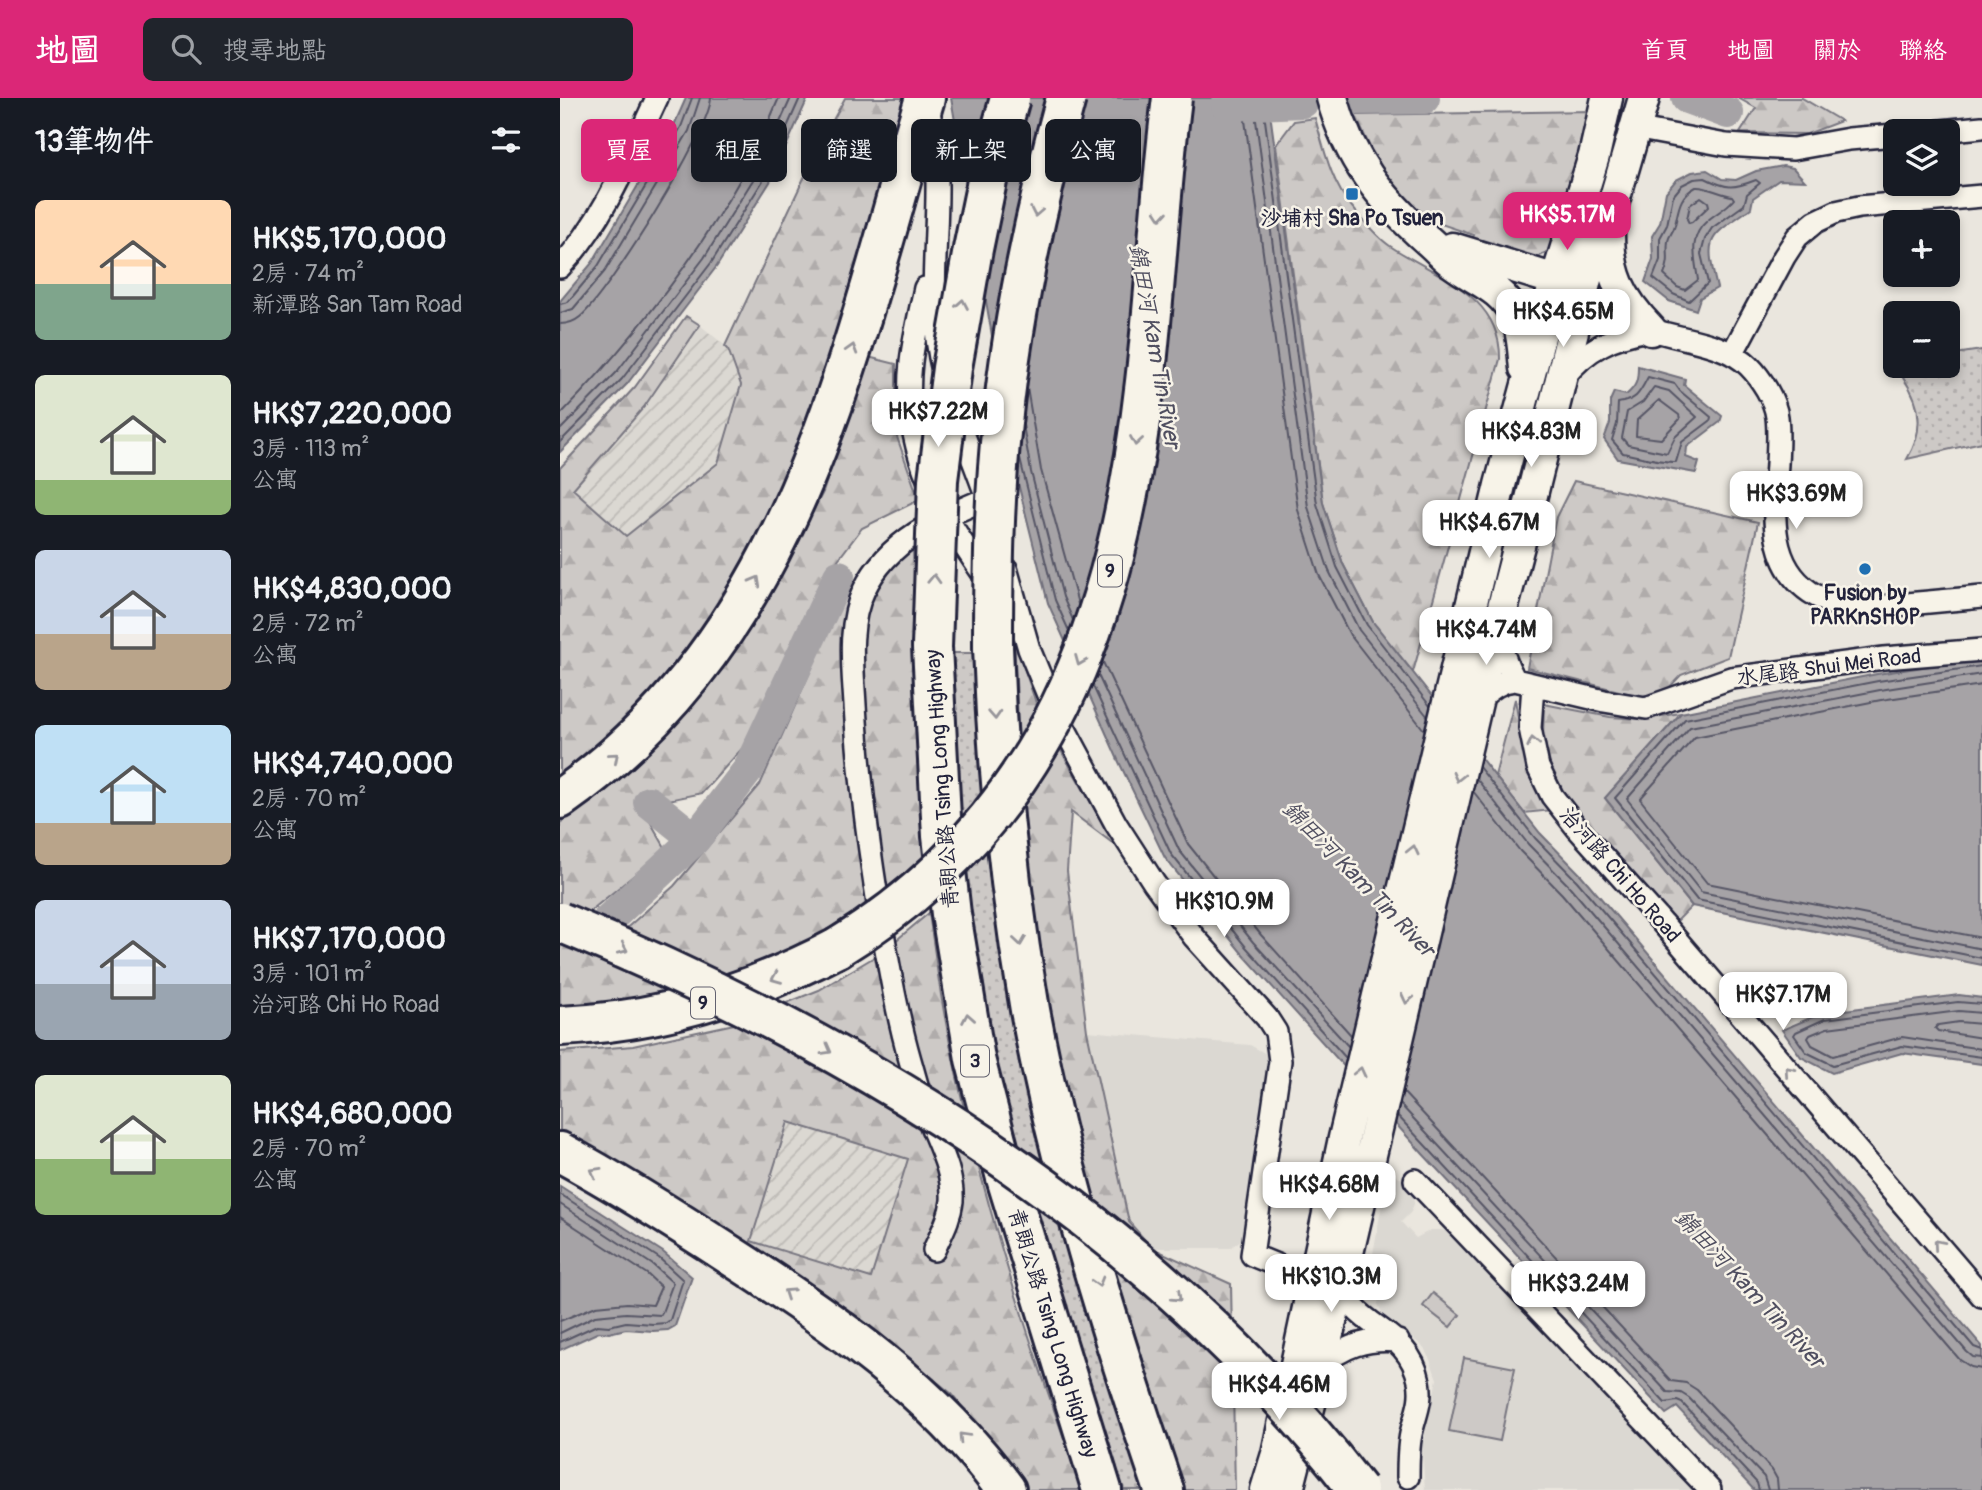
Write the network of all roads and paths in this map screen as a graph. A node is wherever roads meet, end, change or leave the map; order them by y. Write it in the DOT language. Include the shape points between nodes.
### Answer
graph roads {
  1 [pos="657,98"];
  2 [pos="926,98"];
  3 [pos="1010,98"];
  4 [pos="1066,98"];
  5 [pos="1172,98"];
  6 [pos="1332,98"];
  7 [pos="1607,98"];
  8 [pos="1644,98"];
  9 [pos="1982,127"];
  10 [pos="1634,128"];
  11 [pos="1960,129"];
  12 [pos="1883,136"];
  13 [pos="1594,156"];
  14 [pos="1982,196"];
  15 [pos="1609,218"];
  16 [pos="936,229"];
  17 [pos="1426,238"];
  18 [pos="560,267"];
  19 [pos="1485,282"];
  20 [pos="1553,291"];
  21 [pos="1579,305"];
  22 [pos="1651,330"];
  23 [pos="1732,354"];
  24 [pos="1562,380"];
  25 [pos="1527,382"];
  26 [pos="988,498"];
  27 [pos="945,516"];
  28 [pos="1982,597"];
  29 [pos="1500,618"];
  30 [pos="1011,648"];
  31 [pos="1982,650"];
  32 [pos="1524,683"];
  33 [pos="1475,706"];
  34 [pos="560,799"];
  35 [pos="560,922"];
  36 [pos="560,1026"];
  37 [pos="560,1152"];
  38 [pos="1415,1180"];
  39 [pos="934,1250"];
  40 [pos="1327,1281"];
  41 [pos="1982,1296"];
  42 [pos="1398,1341"];
  43 [pos="1320,1367"];
  44 [pos="1408,1477"];
  45 [pos="1006,1490"];
  46 [pos="1102,1490"];
  47 [pos="1164,1490"];
  48 [pos="1266,1490"];
  49 [pos="1288,1490"];
  50 [pos="1358,1490"];
  51 [pos="1710,1490"];
  1 -- 18 [label="street" via="620,176 578,248"];
  2 -- 16 [label="street" via="937,160"];
  34 -- 2 [label="highway, one-way" via="607,763 666,707 711,651 753,587 795,505 822,436"];
  46 -- 3 [label="highway, 青朗公路 Tsing Long Highway / 3, one-way, bridge" via="1009,1191 975,1059 942,836 932,647 938,480 973,249"];
  4 -- 30 [label="highway, one-way, bridge" via="1027,258 1002,421 993,569"];
  5 -- 36 [label="highway, 9, one-way, bridge" via="1145,383 1131,474 1107,582 1082,656 1024,771 972,839 918,891 837,948 782,975 711,1001 641,1017"];
  6 -- 17 [label="main road" via="1354,156 1370,181"];
  7 -- 13 [label="main road"];
  8 -- 10 [label="main road"];
  9 -- 11 [label="street"];
  10 -- 12 [label="street" via="1726,145 1793,149"];
  10 -- 13 [label="main road" via="1613,136"];
  10 -- 15 [label="main road"];
  13 -- 20 [label="main road"];
  14 -- 23 [label="street" via="1859,207 1815,222 1797,237 1784,257"];
  15 -- 21 [label="main road"];
  15 -- 22 [label="main road" via="1611,269 1624,298"];
  16 -- 26 [label="street" via="933,293 939,354 953,407"];
  16 -- 27 [label="street" via="911,363 910,409 920,463"];
  17 -- 19 [label="main road" via="1453,264"];
  17 -- 20 [label="main road"];
  19 -- 20 [label="main road"];
  19 -- 25 [label="main road" via="1517,317"];
  20 -- 21 [label="main road"];
  20 -- 25 [label="main road"];
  21 -- 22 [label="street"];
  21 -- 24 [label="main road"];
  22 -- 23 [label="street"];
  22 -- 24 [label="street" via="1594,348"];
  23 -- 28 [label="street" via="1759,379 1777,414 1775,532 1785,562 1804,587 1841,607 1862,609"];
  24 -- 29 [label="main road"];
  40 -- 25 [label="main road, one-way" via="1345,1138"];
  26 -- 27 [label="street"];
  26 -- 30 [label="street"];
  27 -- 30 [label="street"];
  27 -- 39 [label="street" via="911,535 873,575 856,614 853,650 864,815 886,946 909,1056 951,1184 950,1211"];
  29 -- 32 [label="street" via="1507,667"];
  29 -- 33 [label="main road"];
  30 -- 40 [label="street" via="1053,707 1133,850 1194,937 1276,1032 1280,1060 1252,1255"];
  30 -- 47 [label="highway, one-way" via="999,776 1031,1012 1065,1166"];
  31 -- 32 [label="street, 水尾路 Shui Mei Road" via="1731,678 1646,708"];
  32 -- 33 [label="street" via="1504,682"];
  41 -- 32 [label="street, 治河路 Chi Ho Road, one-way" via="1552,796 1538,767"];
  33 -- 40 [label="main road, one-way" via="1367,1172"];
  35 -- 50 [label="highway, one-way, bridge" via="803,1036 919,1103 1017,1168 1139,1262 1214,1331"];
  45 -- 37 [label="highway, one-way" via="967,1441 868,1350 791,1294"];
  38 -- 51 [label="street"];
  40 -- 42 [label="street" via="1356,1311"];
  40 -- 43 [label="main road"];
  40 -- 48 [label="main road"];
  42 -- 43 [label="street" via="1354,1344"];
  42 -- 44 [label="street" via="1412,1360 1420,1384"];
  43 -- 49 [label="main road"];
}
